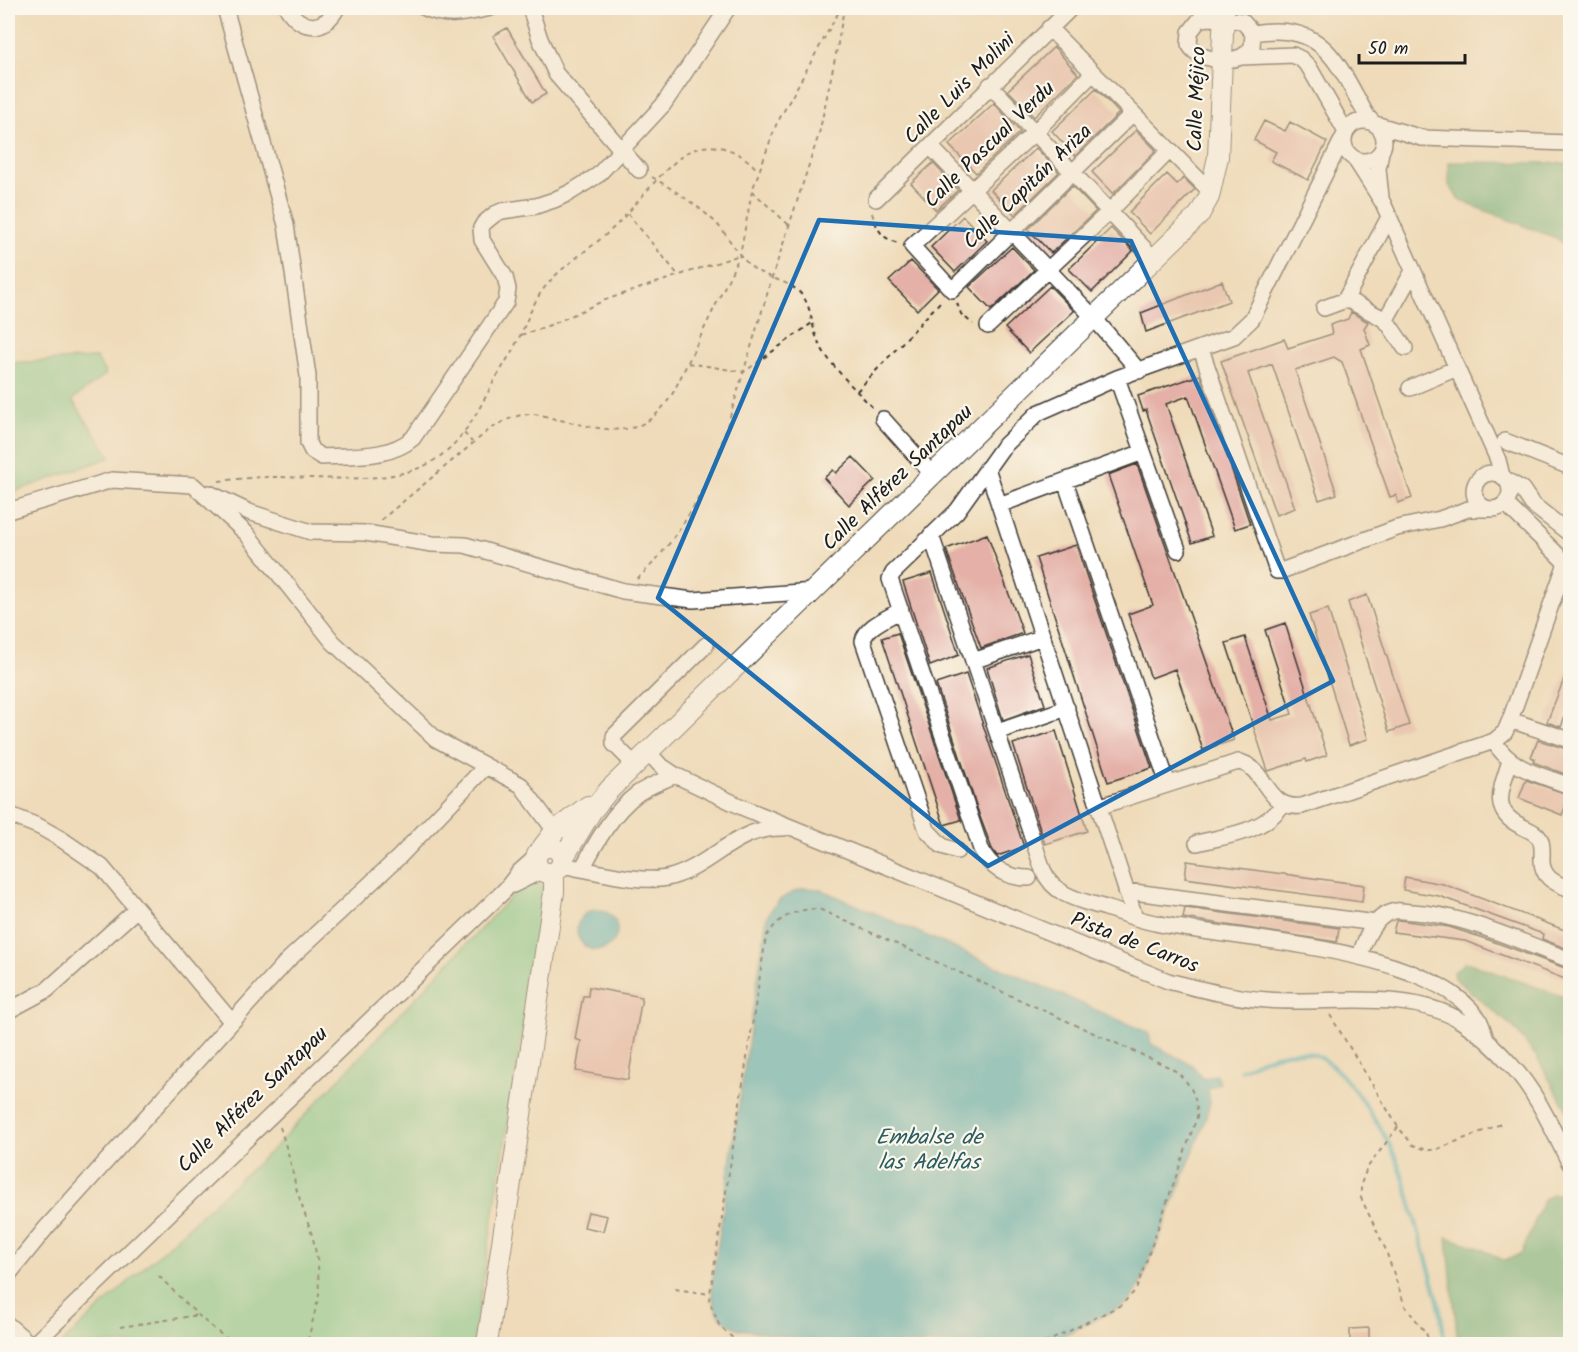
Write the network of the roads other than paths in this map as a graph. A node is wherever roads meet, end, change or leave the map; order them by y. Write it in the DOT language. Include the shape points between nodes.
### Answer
graph roads {
  1 [pos="225,8"];
  2 [pos="286,8"];
  3 [pos="337,8"];
  4 [pos="425,8"];
  5 [pos="491,8"];
  6 [pos="530,8"];
  7 [pos="728,8"];
  8 [pos="1071,8"];
  9 [pos="1223,13"];
  10 [pos="1050,28"];
  11 [pos="1253,33"];
  12 [pos="1231,58"];
  13 [pos="1093,73"];
  14 [pos="990,85"];
  15 [pos="1133,113"];
  16 [pos="1374,124"];
  17 [pos="1035,132"];
  18 [pos="1346,132"];
  19 [pos="1422,138"];
  20 [pos="1570,143"];
  21 [pos="930,146"];
  22 [pos="622,150"];
  23 [pos="1170,150"];
  24 [pos="1382,150"];
  25 [pos="1354,158"];
  26 [pos="639,170"];
  27 [pos="1072,172"];
  28 [pos="1322,183"];
  29 [pos="972,190"];
  30 [pos="1211,192"];
  31 [pos="876,199"];
  32 [pos="1383,202"];
  33 [pos="1109,212"];
  34 [pos="1389,217"];
  35 [pos="1011,231"];
  36 [pos="1154,260"];
  37 [pos="1048,270"];
  38 [pos="1413,271"];
  39 [pos="952,290"];
  40 [pos="1346,300"];
  41 [pos="1324,308"];
  42 [pos="1094,318"];
  43 [pos="1385,321"];
  44 [pos="988,326"];
  45 [pos="1405,348"];
  46 [pos="1201,349"];
  47 [pos="1457,368"];
  48 [pos="1139,371"];
  49 [pos="1117,378"];
  50 [pos="1410,388"];
  51 [pos="883,419"];
  52 [pos="1484,429"];
  53 [pos="1505,441"];
  54 [pos="1143,452"];
  55 [pos="1570,467"];
  56 [pos="987,468"];
  57 [pos="933,475"];
  58 [pos="1504,478"];
  59 [pos="1479,479"];
  60 [pos="1065,481"];
  61 [pos="193,485"];
  62 [pos="1507,502"];
  63 [pos="999,504"];
  64 [pos="1532,504"];
  65 [pos="1488,509"];
  66 [pos="8,511"];
  67 [pos="1449,515"];
  68 [pos="1570,534"];
  69 [pos="931,535"];
  70 [pos="1178,550"];
  71 [pos="1568,564"];
  72 [pos="814,591"];
  73 [pos="901,610"];
  74 [pos="1043,637"];
  75 [pos="706,645"];
  76 [pos="973,661"];
  77 [pos="1067,708"];
  78 [pos="1510,720"];
  79 [pos="997,732"];
  80 [pos="1570,740"];
  81 [pos="1494,741"];
  82 [pos="642,759"];
  83 [pos="1510,761"];
  84 [pos="486,766"];
  85 [pos="675,775"];
  86 [pos="1168,784"];
  87 [pos="1570,786"];
  88 [pos="609,790"];
  89 [pos="1283,804"];
  90 [pos="1098,807"];
  91 [pos="8,814"];
  92 [pos="794,829"];
  93 [pos="555,831"];
  94 [pos="1197,843"];
  95 [pos="957,851"];
  96 [pos="549,862"];
  97 [pos="582,869"];
  98 [pos="1029,878"];
  99 [pos="1570,889"];
  100 [pos="1126,891"];
  101 [pos="137,909"];
  102 [pos="1135,917"];
  103 [pos="1376,923"];
  104 [pos="1360,956"];
  105 [pos="1570,960"];
  106 [pos="8,1011"];
  107 [pos="231,1021"];
  108 [pos="1486,1040"];
  109 [pos="1570,1164"];
  110 [pos="8,1275"];
  111 [pos="8,1324"];
  112 [pos="32,1344"];
  113 [pos="488,1344"];
  1 -- 22 [label="street" via="286,225 308,376 307,439 309,448 317,455 391,452 413,438 506,302 505,277 482,240 484,223 502,211 536,206 571,192 598,175"];
  2 -- 3 [label="street" via="297,20 314,26 330,19"];
  4 -- 5 [label="street" via="457,15"];
  6 -- 22 [label="street" via="556,74"];
  7 -- 22 [label="street" via="663,105"];
  8 -- 10 [label="street, Calle Luis Molini"];
  9 -- 11 [label="street" via="1242,21"];
  9 -- 12 [label="main road, Calle Méjico"];
  9 -- 12 [label="street" via="1200,20 1190,32 1189,44 1198,56"];
  10 -- 13 [label="street"];
  10 -- 14 [label="street, Calle Luis Molini"];
  11 -- 12 [label="street" via="1252,47"];
  11 -- 16 [label="street" via="1272,30 1301,34 1320,44 1336,61"];
  12 -- 18 [label="street" via="1293,55 1301,59"];
  12 -- 30 [label="main road, Calle Méjico"];
  13 -- 15 [label="street"];
  13 -- 17 [label="street, Calle Pascual Verdu"];
  14 -- 17 [label="street"];
  14 -- 21 [label="street, Calle Luis Molini"];
  15 -- 23 [label="street"];
  15 -- 27 [label="street, Calle Capitán Ariza"];
  16 -- 18 [label="street" via="1361,121"];
  16 -- 19 [label="street"];
  16 -- 24 [label="street" via="1383,135"];
  17 -- 27 [label="street"];
  17 -- 29 [label="street, Calle Pascual Verdu"];
  18 -- 25 [label="street" via="1345,147"];
  18 -- 28 [label="street"];
  19 -- 20 [label="street"];
  19 -- 24 [label="street"];
  21 -- 29 [label="street"];
  21 -- 31 [label="street, Calle Luis Molini"];
  22 -- 26 [label="street"];
  23 -- 30 [label="street"];
  23 -- 33 [label="street"];
  24 -- 25 [label="street" via="1372,159"];
  24 -- 32 [label="street" via="1378,169"];
  25 -- 28 [label="street"];
  25 -- 32 [label="street"];
  27 -- 33 [label="street"];
  27 -- 35 [label="street, Calle Capitán Ariza"];
  28 -- 46 [label="street" via="1252,319 1234,336"];
  29 -- 35 [label="street"];
  29 -- 39 [label="street, Calle Pascual Verdu" via="912,246"];
  30 -- 36 [label="main road, Calle Alférez Santapau" via="1193,222"];
  32 -- 34 [label="street"];
  33 -- 36 [label="street"];
  33 -- 37 [label="street"];
  34 -- 38 [label="street"];
  34 -- 40 [label="street"];
  35 -- 37 [label="street"];
  35 -- 39 [label="street, Calle Capitán Ariza"];
  36 -- 42 [label="main road, Calle Alférez Santapau"];
  37 -- 42 [label="street"];
  37 -- 44 [label="street"];
  38 -- 43 [label="street"];
  38 -- 47 [label="street"];
  40 -- 41 [label="street"];
  40 -- 43 [label="street"];
  42 -- 48 [label="street"];
  42 -- 57 [label="main road, Calle Alférez Santapau"];
  43 -- 45 [label="street"];
  46 -- 48 [label="street"];
  46 -- 67 [label="street" via="1277,571 1397,528"];
  47 -- 50 [label="street"];
  47 -- 52 [label="street"];
  48 -- 49 [label="street"];
  49 -- 54 [label="street"];
  49 -- 56 [label="street" via="1038,413 1002,447"];
  51 -- 57 [label="street"];
  52 -- 58 [label="street"];
  52 -- 59 [label="street" via="1486,460"];
  53 -- 55 [label="street"];
  54 -- 60 [label="street"];
  54 -- 70 [label="street"];
  56 -- 63 [label="street"];
  56 -- 69 [label="street" via="968,498"];
  57 -- 72 [label="main road, Calle Alférez Santapau"];
  58 -- 59 [label="street" via="1487,473"];
  58 -- 62 [label="street" via="1510,490"];
  58 -- 64 [label="street" via="1522,489"];
  59 -- 65 [label="street" via="1474,495"];
  59 -- 67 [label="street"];
  60 -- 63 [label="street"];
  60 -- 86 [label="street"];
  61 -- 66 [label="street" via="112,480"];
  61 -- 72 [label="street" via="249,512 311,532 366,533 465,545 623,591 693,600"];
  61 -- 84 [label="street" via="246,533 333,642 436,739"];
  62 -- 64 [label="street" via="1520,500"];
  62 -- 65 [label="street"];
  62 -- 71 [label="street"];
  63 -- 74 [label="street"];
  64 -- 68 [label="street"];
  65 -- 67 [label="street" via="1468,509"];
  69 -- 73 [label="street" via="891,576"];
  69 -- 76 [label="street"];
  71 -- 78 [label="street"];
  72 -- 82 [label="main road, Calle Alférez Santapau"];
  73 -- 95 [label="street" via="864,634 863,641 927,831 942,846"];
  73 -- 98 [label="street" via="981,849 997,870 1012,877"];
  74 -- 76 [label="street"];
  74 -- 77 [label="street"];
  75 -- 82 [label="street, Pista de Carros" via="614,736 614,744"];
  76 -- 79 [label="street"];
  77 -- 79 [label="street"];
  77 -- 90 [label="street"];
  78 -- 80 [label="street"];
  78 -- 81 [label="street" via="1505,732"];
  79 -- 102 [label="street" via="1043,870 1052,886 1065,895"];
  81 -- 83 [label="street"];
  81 -- 89 [label="street" via="1302,806"];
  82 -- 85 [label="street, Pista de Carros"];
  82 -- 88 [label="main road, Calle Alférez Santapau"];
  83 -- 87 [label="street"];
  83 -- 99 [label="street" via="1500,797 1502,809 1509,819 1540,839 1547,876"];
  84 -- 93 [label="street" via="521,785"];
  84 -- 107 [label="street"];
  85 -- 92 [label="street, Pista de Carros"];
  85 -- 97 [label="street" via="623,806"];
  86 -- 89 [label="street" via="1243,762"];
  86 -- 90 [label="street"];
  88 -- 93 [label="main road, Calle Alférez Santapau"];
  88 -- 96 [label="main road, Calle Alférez Santapau"];
  89 -- 94 [label="street" via="1271,819 1256,828"];
  90 -- 100 [label="street"];
  91 -- 101 [label="street" via="40,827 82,852 102,867"];
  92 -- 97 [label="street" via="766,829 744,835 683,872 660,879"];
  92 -- 108 [label="street, Pista de Carros" via="1168,981 1267,1000 1403,1002 1459,1020"];
  93 -- 96 [label="main road, Calle Alférez Santapau"];
  96 -- 97 [label="street"];
  96 -- 112 [label="street, Calle Alférez Santapau" via="519,872 505,890"];
  96 -- 113 [label="main road" via="554,892"];
  100 -- 102 [label="street"];
  100 -- 103 [label="street"];
  101 -- 106 [label="street" via="47,990"];
  101 -- 107 [label="street"];
  102 -- 104 [label="street"];
  103 -- 104 [label="street" via="1365,938"];
  103 -- 105 [label="street" via="1395,911 1441,915"];
  104 -- 108 [label="street" via="1439,986 1480,1020"];
  107 -- 110 [label="street"];
  108 -- 109 [label="street, Pista de Carros" via="1531,1090"];
  111 -- 112 [label="street"];
}
